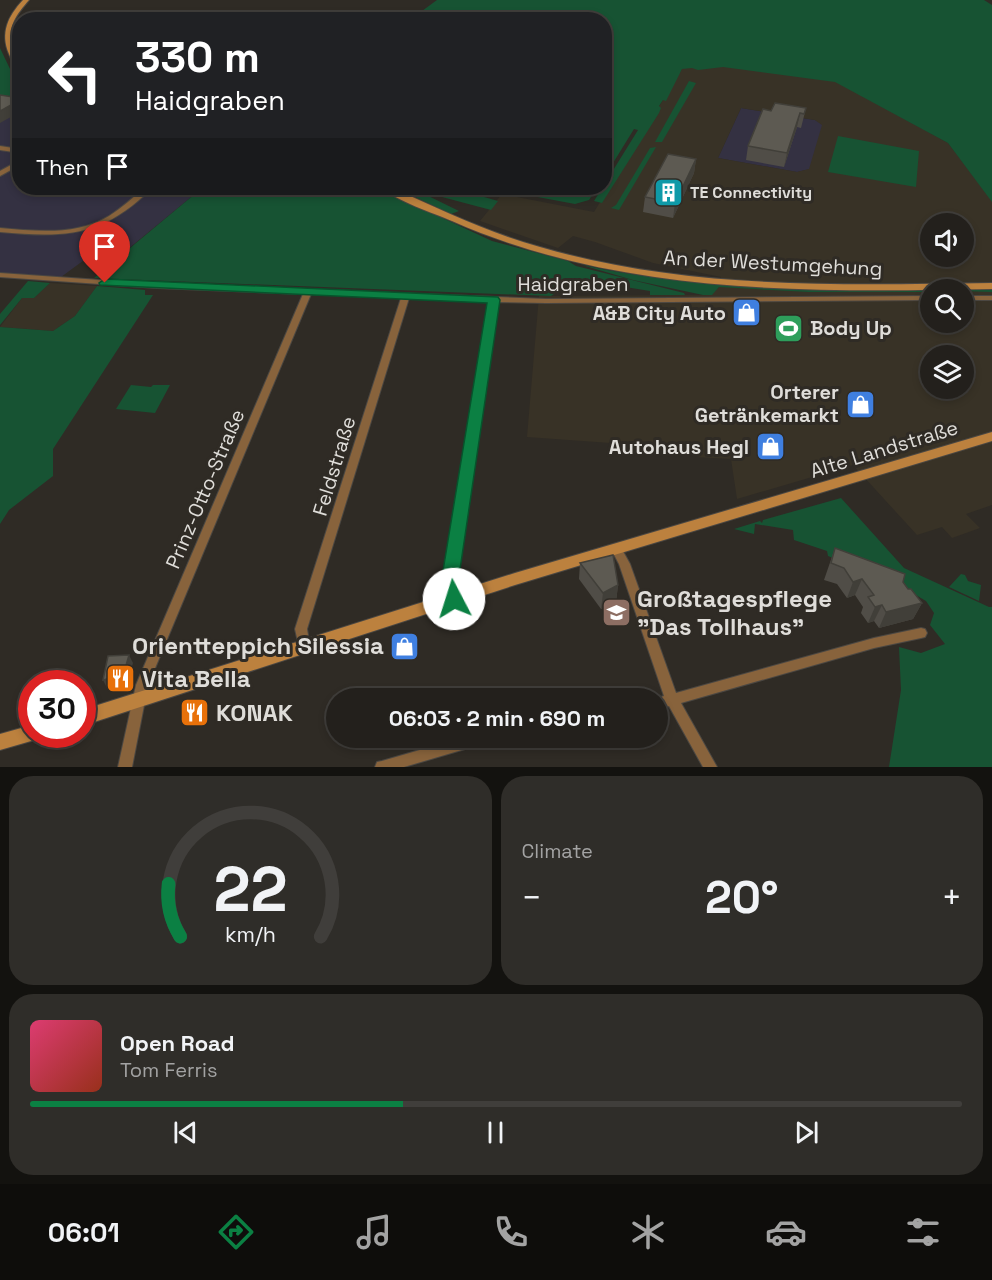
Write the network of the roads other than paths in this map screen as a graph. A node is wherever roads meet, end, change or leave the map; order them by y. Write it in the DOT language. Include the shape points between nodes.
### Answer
graph roads {
  1 [pos="26,0"];
  2 [pos="16,12"];
  3 [pos="12,18"];
  4 [pos="3,39"];
  5 [pos="12,54"];
  6 [pos="140,195"];
  7 [pos="402,195"];
  8 [pos="0,230"];
  9 [pos="0,275"];
  10 [pos="992,286"];
  11 [pos="308,292"];
  12 [pos="406,296"];
  13 [pos="920,298"];
  14 [pos="974,298"];
  15 [pos="992,298"];
  16 [pos="494,300"];
  17 [pos="992,436"];
  18 [pos="616,549"];
  19 [pos="454,599"];
  20 [pos="921,633"];
  21 [pos="304,647"];
  22 [pos="139,700"];
  23 [pos="672,700"];
  24 [pos="668,701"];
  25 [pos="96,714"];
  26 [pos="18,737"];
  27 [pos="0,742"];
  28 [pos="448,748"];
  29 [pos="125,767"];
  30 [pos="382,767"];
  31 [pos="710,767"];
  1 -- 2 [label="main road"];
  3 -- 4 [label="main road"];
  4 -- 5 [label="main road"];
  6 -- 8 [label="street" via="115,215 89,228 52,233"];
  7 -- 10 [label="main road, An der Westumgehung" via="526,246 654,275 786,286"];
  9 -- 11 [label="street, Haidgraben"];
  11 -- 12 [label="street, Haidgraben"];
  11 -- 22 [label="street, Prinz-Otto-Straße"];
  12 -- 16 [label="street, Haidgraben"];
  12 -- 21 [label="street, Feldstraße" via="301,629"];
  13 -- 16 [label="street, Haidgraben"];
  14 -- 15 [label="street"];
  16 -- 19 [label="street" via="450,583"];
  17 -- 18 [label="main road, Alte Landstraße"];
  18 -- 19 [label="main road, Alte Landstraße"];
  18 -- 23 [label="street"];
  19 -- 21 [label="main road, Alte Landstraße"];
  20 -- 23 [label="street"];
  21 -- 22 [label="main road, Alte Landstraße"];
  22 -- 25 [label="main road, Alte Landstraße"];
  22 -- 29 [label="street, Prinz-Otto-Straße"];
  23 -- 24 [label="street"];
  23 -- 31 [label="street"];
  26 -- 27 [label="main road"];
  28 -- 30 [label="street"];
}
